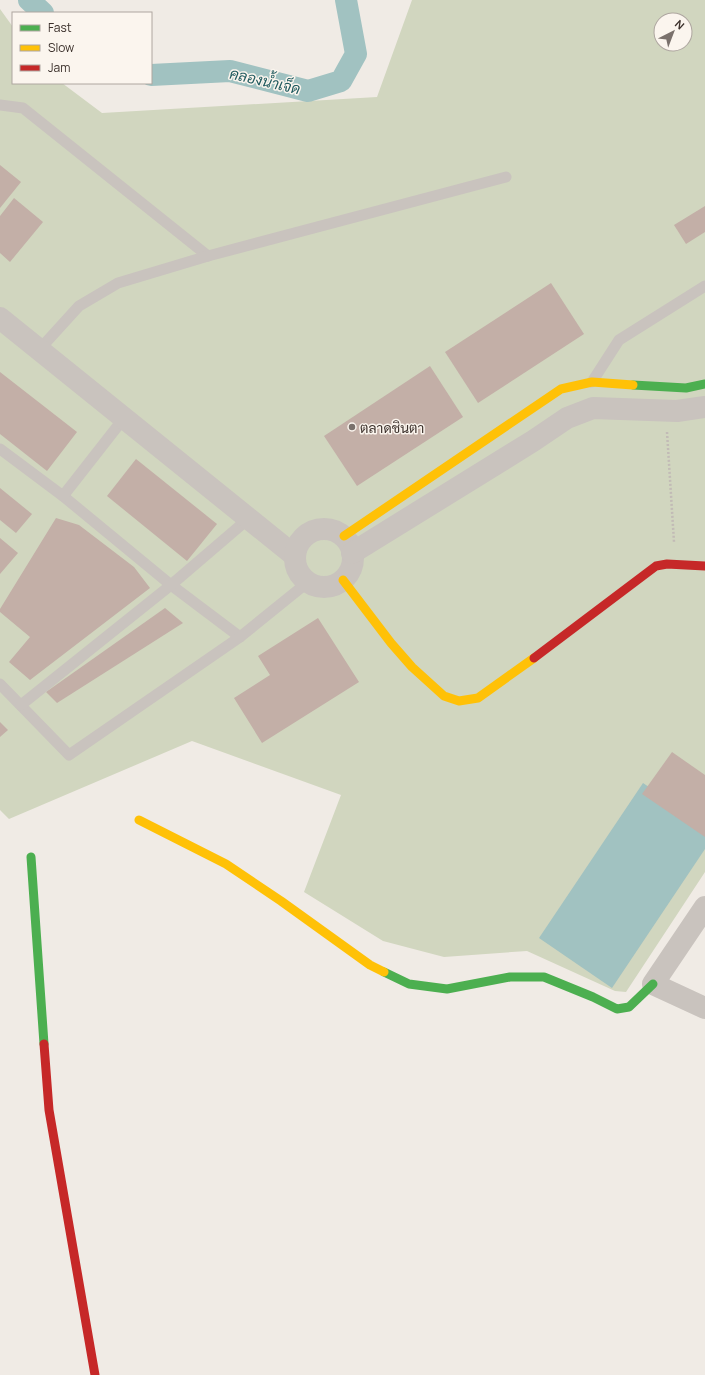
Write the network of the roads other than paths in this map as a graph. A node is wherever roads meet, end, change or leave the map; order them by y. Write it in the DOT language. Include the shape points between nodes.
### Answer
graph roads {
  1 [pos="0,105"];
  2 [pos="506,177"];
  3 [pos="208,256"];
  4 [pos="705,286"];
  5 [pos="0,318"];
  6 [pos="39,350"];
  7 [pos="592,382"];
  8 [pos="705,384"];
  9 [pos="668,387"];
  10 [pos="705,407"];
  11 [pos="666,411"];
  12 [pos="124,418"];
  13 [pos="0,448"];
  14 [pos="63,496"];
  15 [pos="248,519"];
  16 [pos="348,545"];
  17 [pos="295,556"];
  18 [pos="705,566"];
  19 [pos="343,580"];
  20 [pos="308,582"];
  21 [pos="171,585"];
  22 [pos="240,637"];
  23 [pos="0,684"];
  24 [pos="21,705"];
  25 [pos="138,820"];
  26 [pos="31,856"];
  27 [pos="705,907"];
  28 [pos="653,984"];
  29 [pos="705,1008"];
  30 [pos="95,1375"];
  1 -- 3 [label="lane" via="23,108"];
  2 -- 3 [label="lane"];
  3 -- 6 [label="lane" via="118,283 79,306"];
  4 -- 7 [label="lane" via="619,340"];
  5 -- 6 [label="street"];
  6 -- 12 [label="street"];
  7 -- 9 [label="street"];
  7 -- 16 [label="street" via="561,389"];
  8 -- 9 [label="street" via="686,388"];
  9 -- 11 [label="street"];
  10 -- 11 [label="street" via="677,412"];
  11 -- 16 [label="street" via="593,408 567,418 526,445"];
  12 -- 14 [label="lane"];
  12 -- 15 [label="street"];
  13 -- 14 [label="lane"];
  14 -- 21 [label="lane"];
  15 -- 17 [label="street"];
  15 -- 21 [label="lane"];
  16 -- 17 [label="street" via="336,531 317,529 302,539"];
  16 -- 19 [label="street" via="353,560 352,568"];
  17 -- 20 [label="street" via="296,566"];
  18 -- 19 [label="street" via="656,566 478,698 460,701 444,696 412,667"];
  19 -- 20 [label="street" via="325,587"];
  20 -- 22 [label="lane"];
  21 -- 22 [label="lane"];
  21 -- 24 [label="lane"];
  22 -- 24 [label="lane" via="69,755"];
  23 -- 24 [label="lane"];
  25 -- 28 [label="street" via="226,864 370,965 409,984 447,989 510,977 544,977 617,1008 629,1007"];
  26 -- 30 [label="street" via="49,1110"];
  27 -- 28 [label="street"];
  28 -- 29 [label="street"];
}
